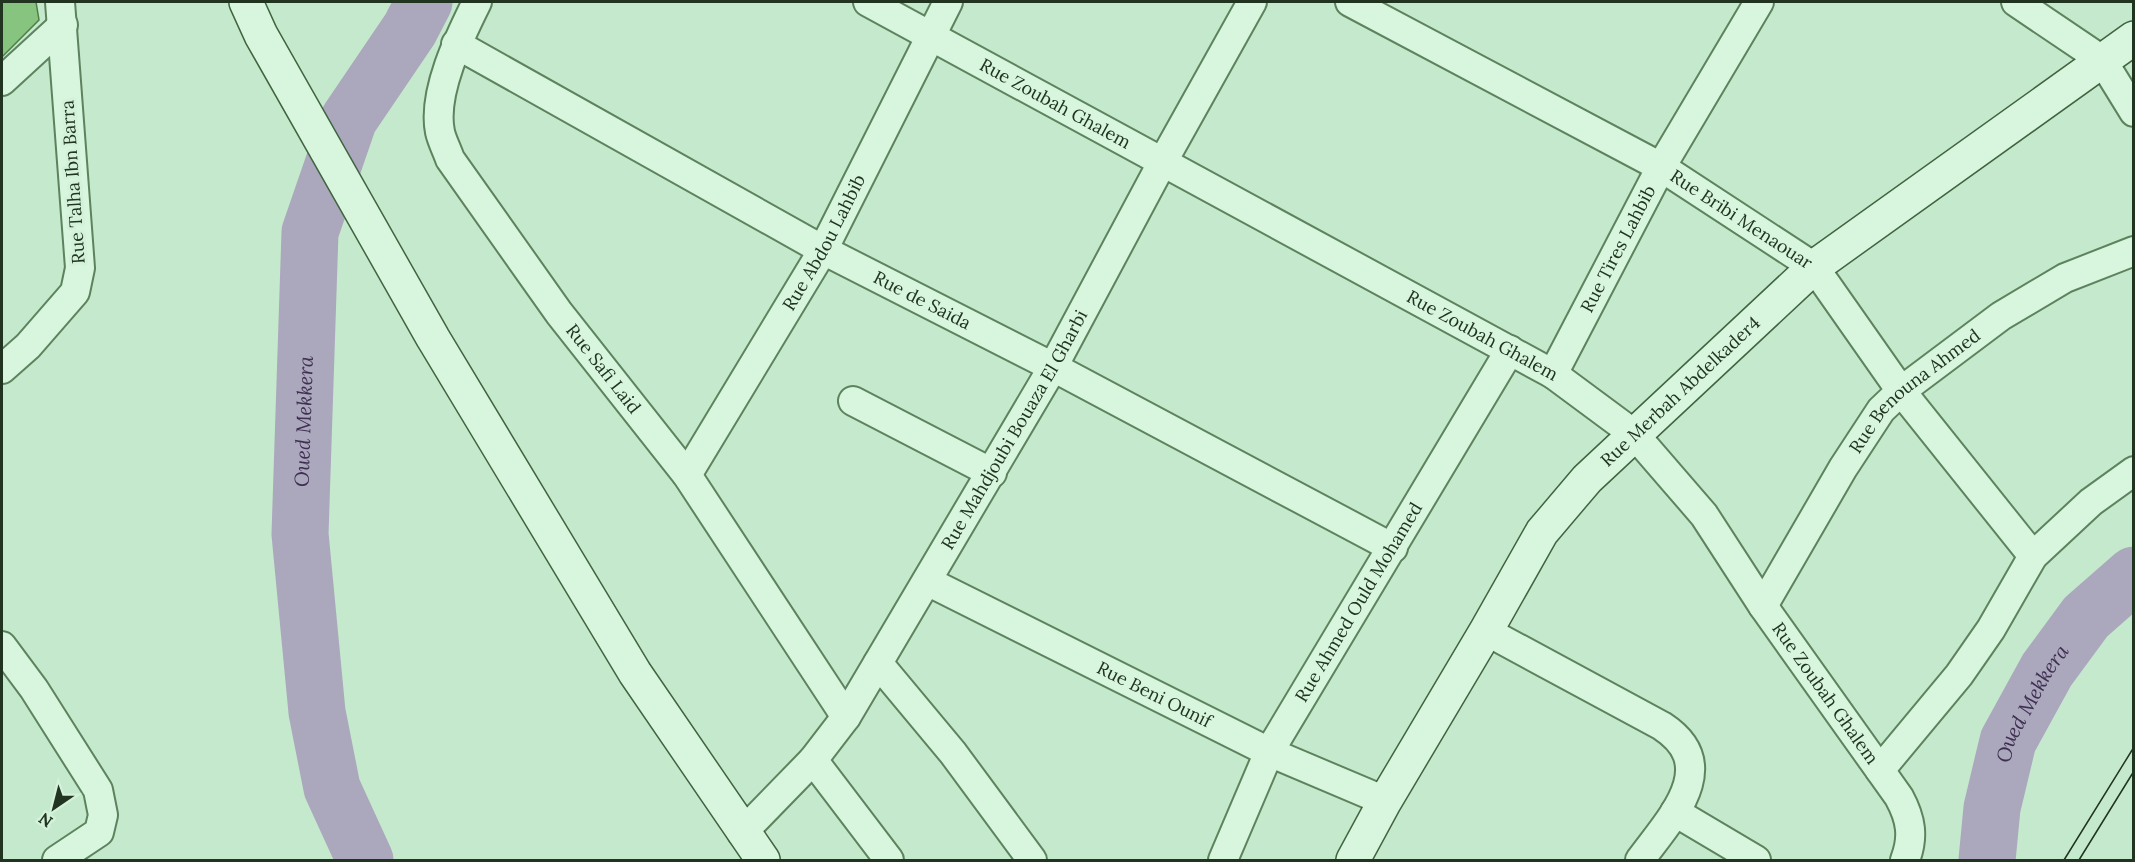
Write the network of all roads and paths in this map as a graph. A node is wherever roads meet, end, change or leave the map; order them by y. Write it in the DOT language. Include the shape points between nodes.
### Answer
graph roads {
  1 [pos="246,2"];
  2 [pos="477,2"];
  3 [pos="868,2"];
  4 [pos="948,2"];
  5 [pos="1252,2"];
  6 [pos="1350,2"];
  7 [pos="1759,2"];
  8 [pos="2016,2"];
  9 [pos="62,13"];
  10 [pos="930,33"];
  11 [pos="2133,38"];
  12 [pos="456,44"];
  13 [pos="2102,60"];
  14 [pos="2,81"];
  15 [pos="2133,112"];
  16 [pos="1162,163"];
  17 [pos="1661,167"];
  18 [pos="823,250"];
  19 [pos="2133,251"];
  20 [pos="1814,267"];
  21 [pos="1510,350"];
  22 [pos="1053,367"];
  23 [pos="2,369"];
  24 [pos="1553,374"];
  25 [pos="1901,391"];
  26 [pos="853,401"];
  27 [pos="1634,434"];
  28 [pos="2133,471"];
  29 [pos="992,473"];
  30 [pos="687,475"];
  31 [pos="1392,548"];
  32 [pos="2033,556"];
  33 [pos="927,581"];
  34 [pos="1764,606"];
  35 [pos="1486,631"];
  36 [pos="2,646"];
  37 [pos="878,663"];
  38 [pos="846,717"];
  39 [pos="1269,752"];
  40 [pos="813,760"];
  41 [pos="1880,770"];
  42 [pos="1385,801"];
  43 [pos="1675,812"];
  44 [pos="742,833"];
  45 [pos="57,861"];
  46 [pos="763,861"];
  47 [pos="889,861"];
  48 [pos="1032,861"];
  49 [pos="1223,861"];
  50 [pos="1353,861"];
  51 [pos="1641,861"];
  52 [pos="1756,861"];
  53 [pos="1905,861"];
  1 -- 44 [label="main road" via="433,338 634,673"];
  2 -- 12 [label="street, Rue Safi Laid"];
  3 -- 10 [label="street, Rue Zoubah Ghalem"];
  4 -- 10 [label="street, Rue Abdou Lahbib"];
  5 -- 16 [label="street, Rue Mahdjoubi Bouaza El Gharbi"];
  6 -- 17 [label="street, Rue Bribi Menaouar"];
  7 -- 17 [label="street, Rue Tires Lahbib"];
  8 -- 13 [label="street"];
  9 -- 14 [label="street"];
  9 -- 23 [label="street, Rue Talha Ibn Barra" via="80,268 75,292 28,346"];
  10 -- 16 [label="street, Rue Zoubah Ghalem"];
  10 -- 18 [label="street, Rue Abdou Lahbib"];
  11 -- 13 [label="main road, Rue Merbah Abdelkader4"];
  12 -- 18 [label="street, Rue de Saida"];
  12 -- 30 [label="street, Rue Safi Laid" via="441,97 440,131 450,159 560,313"];
  13 -- 15 [label="street"];
  13 -- 20 [label="main road, Rue Merbah Abdelkader4"];
  16 -- 21 [label="street, Rue Zoubah Ghalem"];
  16 -- 22 [label="street, Rue Mahdjoubi Bouaza El Gharbi"];
  17 -- 20 [label="street, Rue Bribi Menaouar"];
  17 -- 24 [label="street, Rue Tires Lahbib"];
  18 -- 22 [label="street, Rue de Saida"];
  18 -- 30 [label="street, Rue Abdou Lahbib"];
  19 -- 25 [label="street, Rue Benouna Ahmed" via="2065,278 2001,316"];
  20 -- 25 [label="street, Rue Bribi Menaouar"];
  20 -- 27 [label="main road, Rue Merbah Abdelkader4"];
  21 -- 24 [label="street, Rue Zoubah Ghalem"];
  21 -- 31 [label="street, Rue Ahmed Ould Mohamed"];
  22 -- 29 [label="street, Rue Mahdjoubi Bouaza El Gharbi"];
  22 -- 31 [label="street, Rue de Saida"];
  24 -- 27 [label="street, Rue Zoubah Ghalem"];
  25 -- 32 [label="street, Rue Bribi Menaouar"];
  25 -- 34 [label="street, Rue Benouna Ahmed" via="1881,410 1843,468"];
  26 -- 29 [label="street"];
  27 -- 34 [label="street, Rue Zoubah Ghalem" via="1704,515"];
  27 -- 35 [label="main road, Rue Merbah Abdelkader4" via="1587,479 1542,532"];
  28 -- 32 [label="street" via="2091,502"];
  29 -- 33 [label="street, Rue Mahdjoubi Bouaza El Gharbi"];
  30 -- 38 [label="street, Rue Safi Laid"];
  31 -- 39 [label="street, Rue Ahmed Ould Mohamed"];
  32 -- 41 [label="street" via="1959,675"];
  33 -- 37 [label="street, Rue Mahdjoubi Bouaza El Gharbi"];
  33 -- 39 [label="street, Rue Beni Ounif"];
  34 -- 41 [label="street, Rue Zoubah Ghalem"];
  35 -- 42 [label="main road, Rue Merbah Abdelkader4"];
  35 -- 43 [label="street" via="1674,734 1689,759 1691,774"];
  36 -- 45 [label="street" via="99,790 103,815 99,832"];
  37 -- 38 [label="street, Rue Mahdjoubi Bouaza El Gharbi"];
  37 -- 48 [label="street" via="953,753"];
  38 -- 40 [label="street, Rue Mahdjoubi Bouaza El Gharbi"];
  39 -- 42 [label="street, Rue Beni Ounif"];
  39 -- 49 [label="street, Rue Ahmed Ould Mohamed"];
  40 -- 44 [label="street, Rue Mahdjoubi Bouaza El Gharbi"];
  40 -- 47 [label="street"];
  41 -- 53 [label="street, Rue Zoubah Ghalem" via="1910,817 1911,845"];
  42 -- 50 [label="main road, Rue Merbah Abdelkader4"];
  43 -- 51 [label="street"];
  43 -- 52 [label="street"];
  44 -- 46 [label="main road"];
}
